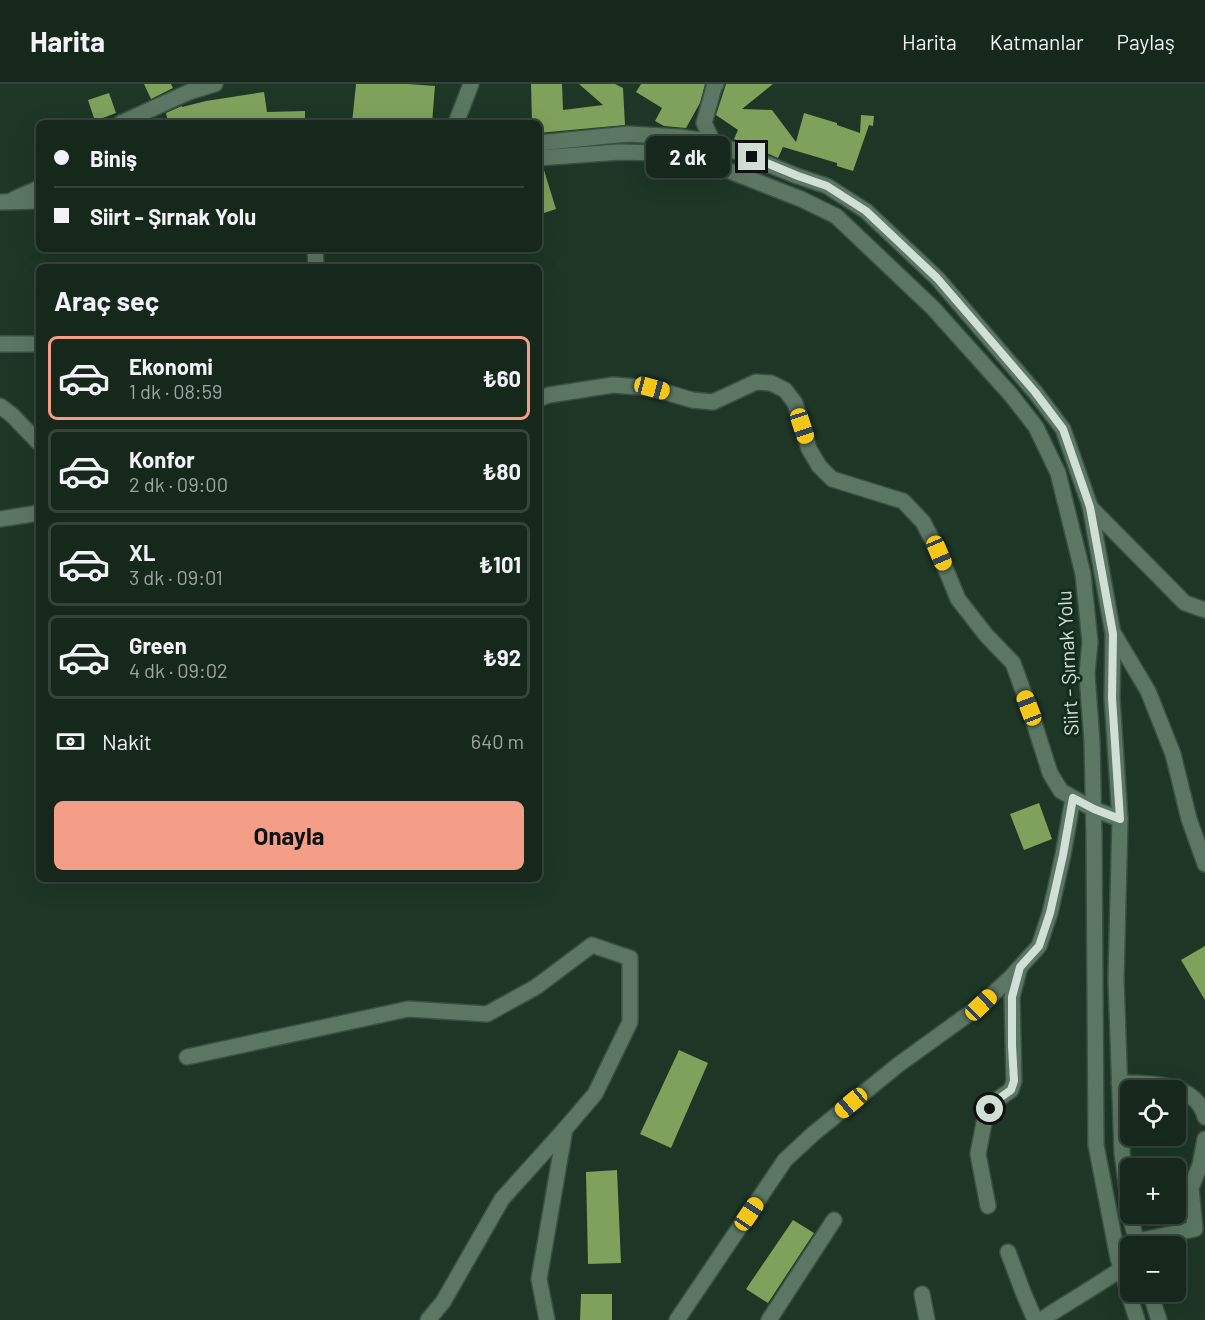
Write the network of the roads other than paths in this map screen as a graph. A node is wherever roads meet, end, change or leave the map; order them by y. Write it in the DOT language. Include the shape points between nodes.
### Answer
graph roads {
  1 [pos="215,84"];
  2 [pos="471,84"];
  3 [pos="717,84"];
  4 [pos="128,120"];
  5 [pos="457,120"];
  6 [pos="713,142"];
  7 [pos="542,143"];
  8 [pos="542,158"];
  9 [pos="36,189"];
  10 [pos="36,201"];
  11 [pos="4,202"];
  12 [pos="0,344"];
  13 [pos="36,344"];
  14 [pos="542,398"];
  15 [pos="0,406"];
  16 [pos="36,440"];
  17 [pos="1090,507"];
  18 [pos="36,513"];
  19 [pos="0,519"];
  20 [pos="1205,610"];
  21 [pos="1113,634"];
  22 [pos="1090,642"];
  23 [pos="1073,798"];
  24 [pos="1094,809"];
  25 [pos="1120,819"];
  26 [pos="1205,864"];
  27 [pos="1020,967"];
  28 [pos="187,1057"];
  29 [pos="1119,1083"];
  30 [pos="1205,1118"];
  31 [pos="565,1129"];
  32 [pos="1205,1139"];
  33 [pos="1203,1160"];
  34 [pos="988,1206"];
  35 [pos="834,1220"];
  36 [pos="1135,1236"];
  37 [pos="1168,1236"];
  38 [pos="1008,1252"];
  39 [pos="1120,1265"];
  40 [pos="1120,1270"];
  41 [pos="922,1294"];
  42 [pos="1131,1302"];
  43 [pos="1153,1302"];
  44 [pos="428,1320"];
  45 [pos="547,1320"];
  46 [pos="677,1320"];
  47 [pos="770,1320"];
  48 [pos="927,1320"];
  49 [pos="1035,1320"];
  50 [pos="1041,1320"];
  51 [pos="1137,1320"];
  52 [pos="1159,1320"];
  1 -- 4 [label="street"];
  2 -- 5 [label="street"];
  3 -- 6 [label="street" via="704,123"];
  6 -- 7 [label="street" via="628,134"];
  6 -- 17 [label="street" via="827,186 866,211 937,278 1063,429"];
  8 -- 22 [label="street, Siirt - Şırnak Yolu" via="650,152 704,161 836,216 933,308 1036,427 1058,473 1072,525 1083,574"];
  9 -- 11 [label="street"];
  10 -- 11 [label="street"];
  12 -- 13 [label="street"];
  14 -- 23 [label="street" via="613,385 652,388 713,402 756,382 771,383 785,390 795,403 809,448 832,479 903,501 922,522 958,599 1013,663 1050,773 1061,791"];
  15 -- 16 [label="street"];
  17 -- 20 [label="street" via="1185,603"];
  17 -- 21 [label="street"];
  18 -- 19 [label="street"];
  21 -- 22 [label="street"];
  21 -- 25 [label="street" via="1112,698"];
  21 -- 26 [label="street" via="1148,691 1173,754"];
  22 -- 24 [label="street, Siirt - Şırnak Yolu" via="1086,674"];
  23 -- 24 [label="street"];
  23 -- 27 [label="street" via="1050,913 1039,946"];
  24 -- 25 [label="street"];
  24 -- 39 [label="street, Siirt - Şırnak Yolu" via="1096,1145"];
  25 -- 29 [label="street" via="1116,979"];
  27 -- 34 [label="street" via="1012,997 1014,1081 1011,1090 990,1109 978,1154"];
  27 -- 46 [label="street" via="981,1005 898,1065 785,1160"];
  28 -- 31 [label="street" via="408,1010 487,1014 536,987 592,945 630,957 630,1022 596,1094"];
  29 -- 30 [label="street" via="1177,1089 1192,1096"];
  29 -- 36 [label="street" via="1122,1153"];
  31 -- 44 [label="street" via="502,1199 443,1302"];
  31 -- 45 [label="street" via="539,1279"];
  32 -- 33 [label="street"];
  33 -- 37 [label="street" via="1191,1188 1195,1229"];
  35 -- 47 [label="street"];
  38 -- 49 [label="street"];
  40 -- 50 [label="street"];
  41 -- 48 [label="street"];
  42 -- 51 [label="street, Siirt - Şırnak Yolu"];
  43 -- 52 [label="street"];
}
